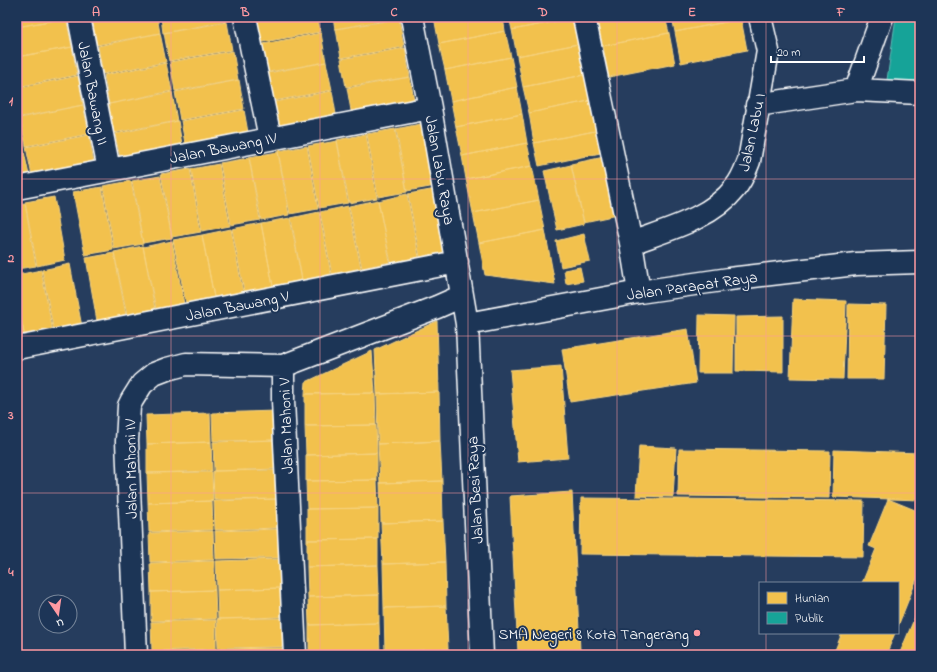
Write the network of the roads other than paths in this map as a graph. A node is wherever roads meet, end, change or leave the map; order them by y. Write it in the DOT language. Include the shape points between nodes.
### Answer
graph roads {
  1 [pos="79,17"];
  2 [pos="245,17"];
  3 [pos="412,17"];
  4 [pos="584,17"];
  5 [pos="760,17"];
  6 [pos="882,17"];
  7 [pos="856,90"];
  8 [pos="920,93"];
  9 [pos="757,105"];
  10 [pos="430,108"];
  11 [pos="270,138"];
  12 [pos="109,170"];
  13 [pos="17,188"];
  14 [pos="631,243"];
  15 [pos="457,262"];
  16 [pos="920,262"];
  17 [pos="639,292"];
  18 [pos="462,296"];
  19 [pos="467,324"];
  20 [pos="17,348"];
  21 [pos="283,366"];
  22 [pos="136,655"];
  23 [pos="296,655"];
  24 [pos="482,655"];
  1 -- 12 [label="street, Jalan Bawang II"];
  2 -- 11 [label="street"];
  3 -- 10 [label="street, Jalan Labu Raya"];
  4 -- 14 [label="street"];
  5 -- 9 [label="street, Jalan Labu I" via="768,51"];
  6 -- 7 [label="street"];
  7 -- 8 [label="street"];
  7 -- 9 [label="street"];
  9 -- 14 [label="street, Jalan Labu I" via="749,161 736,188 706,212"];
  10 -- 11 [label="street, Jalan Bawang IV"];
  10 -- 15 [label="street, Jalan Labu Raya"];
  11 -- 12 [label="street, Jalan Bawang IV"];
  12 -- 13 [label="street, Jalan Bawang IV"];
  14 -- 17 [label="street"];
  15 -- 18 [label="street, Jalan Labu Raya"];
  15 -- 20 [label="street, Jalan Bawang V"];
  16 -- 17 [label="street, Jalan Parapat Raya" via="856,264"];
  17 -- 19 [label="street, Jalan Parapat Raya"];
  18 -- 19 [label="street, Jalan Labu Raya"];
  18 -- 21 [label="street, Jalan Mahoni V"];
  19 -- 24 [label="street, Jalan Besi Raya"];
  21 -- 22 [label="street, Jalan Mahoni IV" via="177,366 154,374 142,384 132,400 129,406 127,441"];
  21 -- 23 [label="street, Jalan Mahoni V"];
}
